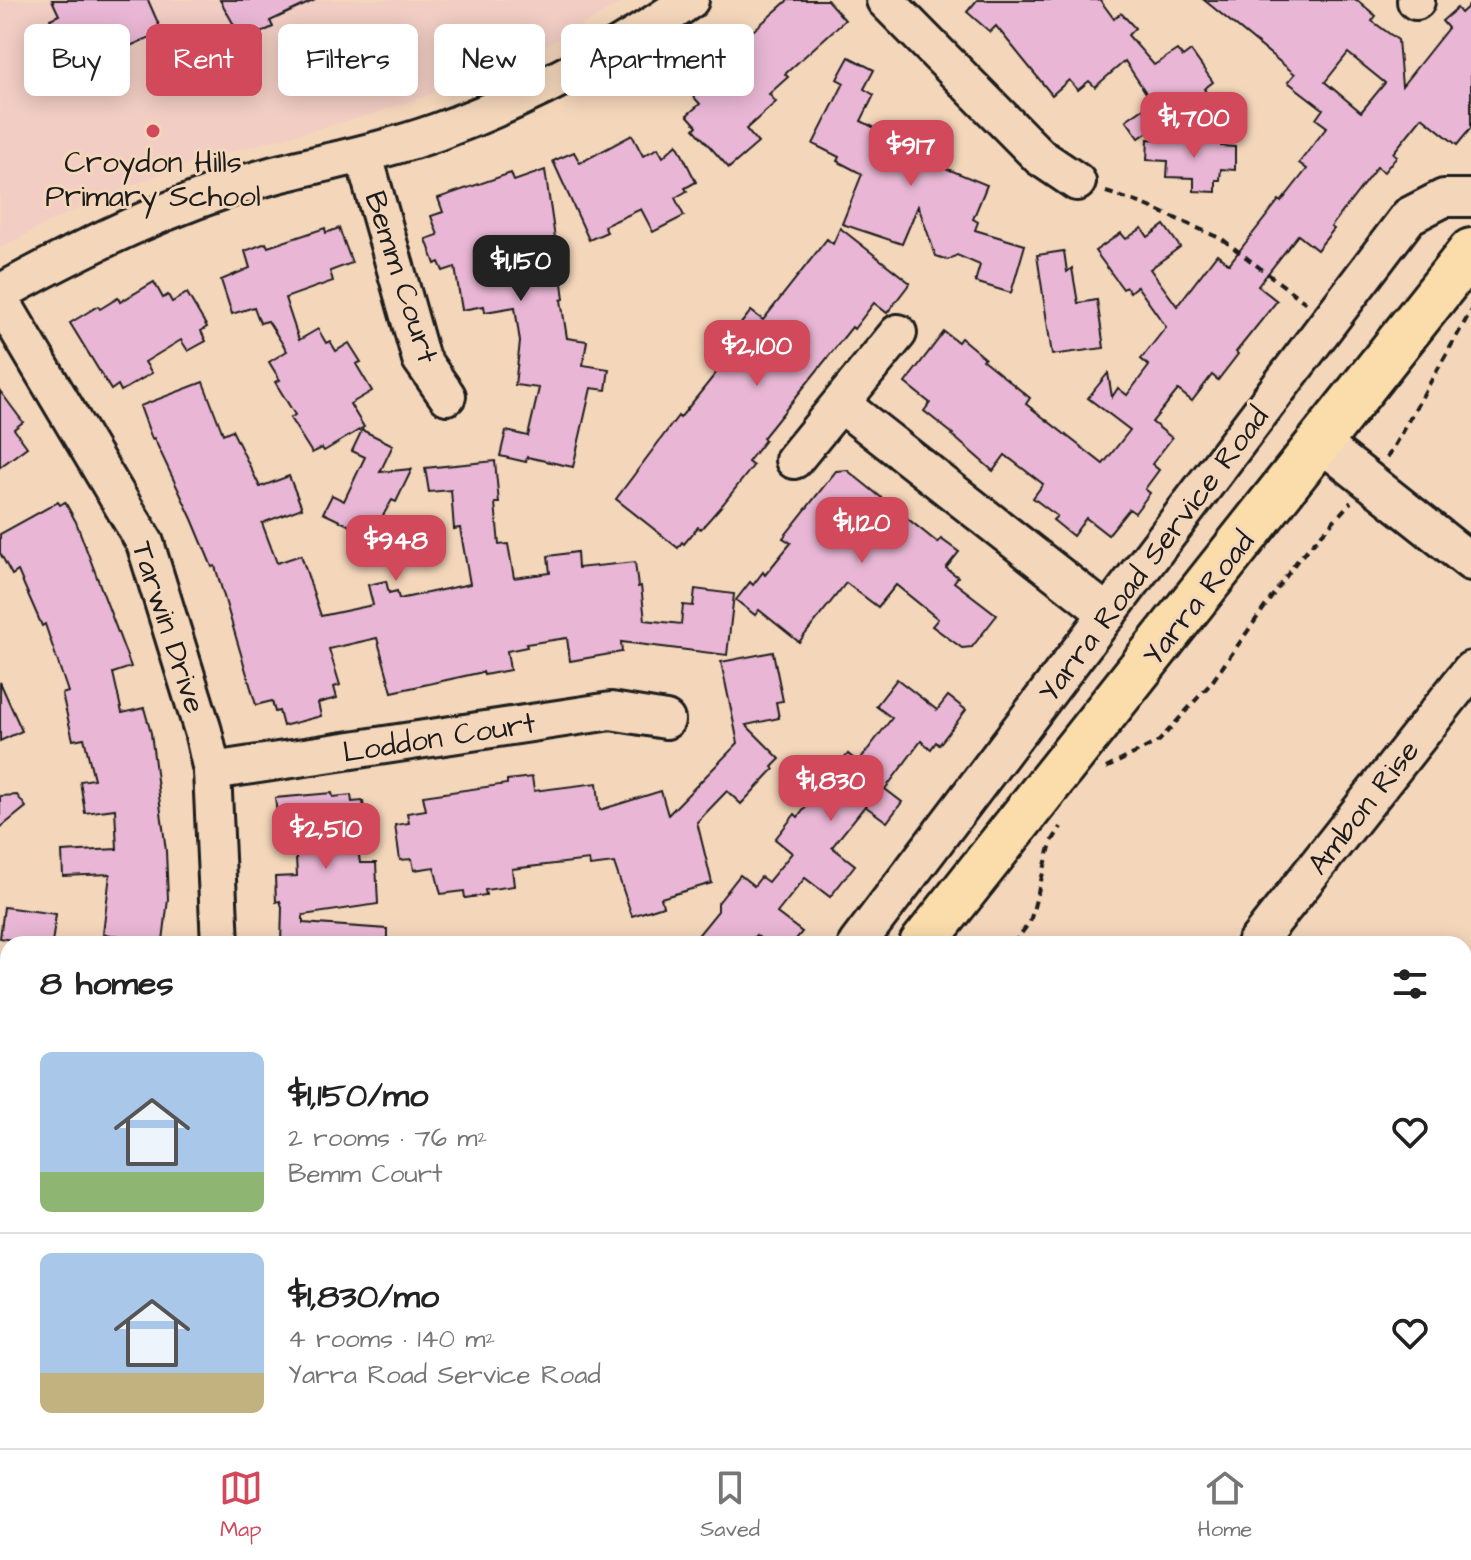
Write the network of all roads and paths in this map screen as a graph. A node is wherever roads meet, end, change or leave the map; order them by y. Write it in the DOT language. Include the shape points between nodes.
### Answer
graph roads {
  1 [pos="690,0"];
  2 [pos="885,0"];
  3 [pos="364,156"];
  4 [pos="1077,182"];
  5 [pos="1471,198"];
  6 [pos="1471,251"];
  7 [pos="0,296"];
  8 [pos="1471,311"];
  9 [pos="1329,322"];
  10 [pos="898,333"];
  11 [pos="447,396"];
  12 [pos="841,404"];
  13 [pos="1321,443"];
  14 [pos="794,460"];
  15 [pos="1371,482"];
  16 [pos="1471,562"];
  17 [pos="1108,614"];
  18 [pos="1471,670"];
  19 [pos="666,720"];
  20 [pos="1104,769"];
  21 [pos="212,771"];
  22 [pos="1067,816"];
  23 [pos="220,936"];
  24 [pos="863,936"];
  25 [pos="928,936"];
  26 [pos="1019,936"];
  27 [pos="1261,936"];
  1 -- 3 [label="street" via="582,69 514,102"];
  2 -- 4 [label="street" via="1040,157"];
  3 -- 7 [label="street" via="267,177 189,203 97,241"];
  3 -- 11 [label="street, Bemm Court" via="421,359"];
  4 -- 9 [label="path" via="1222,239"];
  5 -- 9 [label="street, Yarra Road Service Road" via="1444,198 1409,216"];
  6 -- 13 [label="main road, Yarra Road"];
  7 -- 21 [label="street, Tarwin Drive" via="145,543"];
  8 -- 15 [label="path"];
  9 -- 17 [label="street, Yarra Road Service Road"];
  10 -- 12 [label="street"];
  12 -- 14 [label="street"];
  12 -- 17 [label="street"];
  13 -- 15 [label="street"];
  13 -- 25 [label="main road, Yarra Road"];
  15 -- 16 [label="street"];
  15 -- 20 [label="path" via="1297,561 1212,682 1159,741"];
  17 -- 24 [label="street, Yarra Road Service Road"];
  18 -- 27 [label="street, Ambon Rise"];
  19 -- 21 [label="street, Loddon Court" via="611,711"];
  21 -- 23 [label="street, Tarwin Drive"];
  22 -- 26 [label="path" via="1051,843 1030,922"];
}
